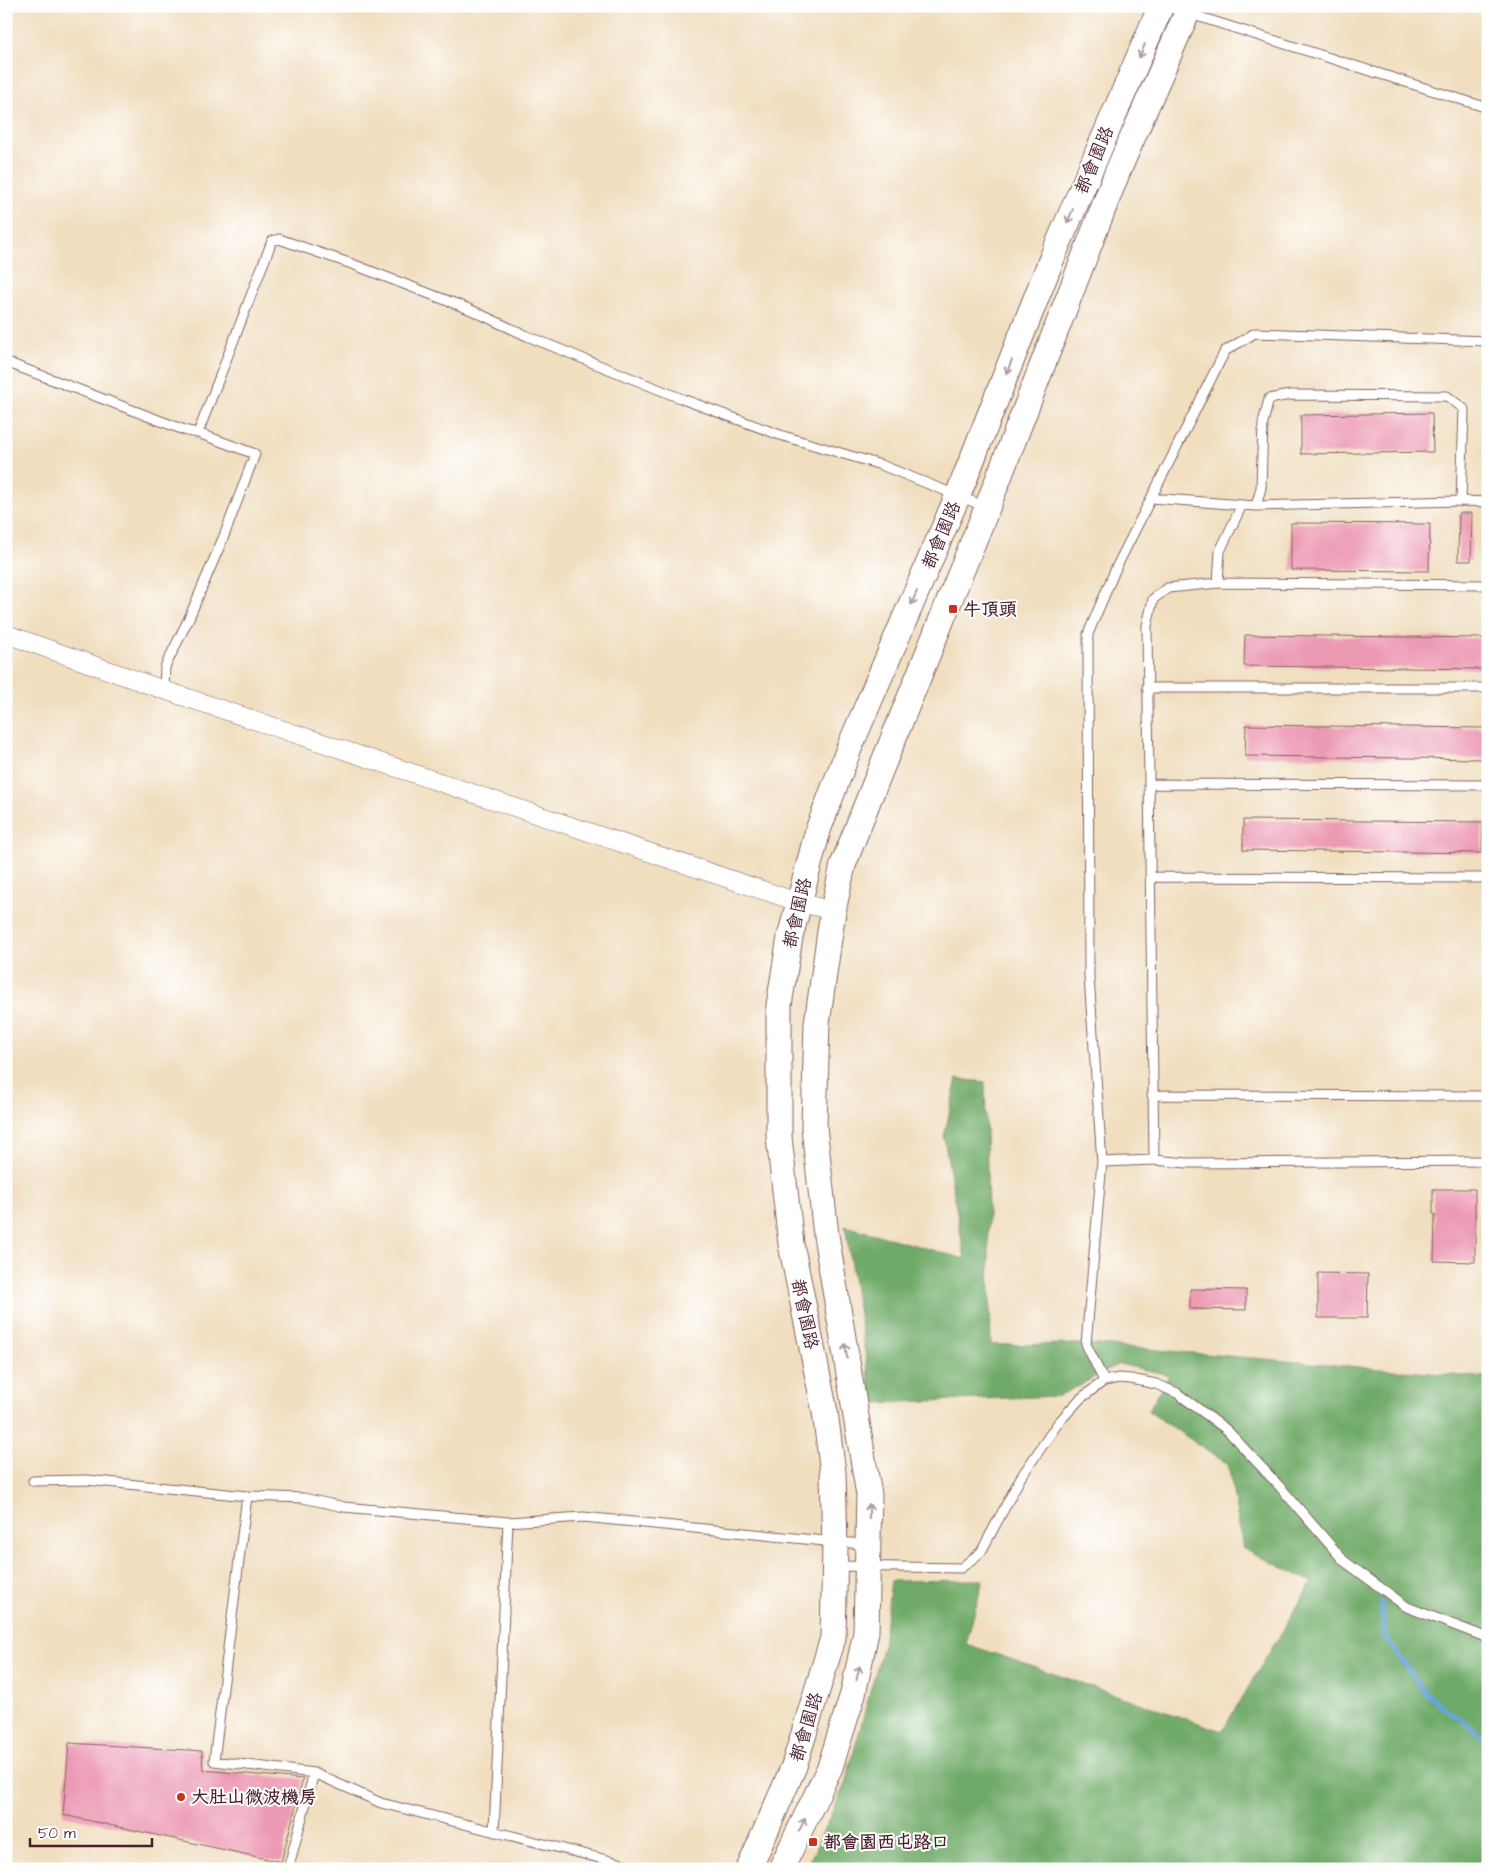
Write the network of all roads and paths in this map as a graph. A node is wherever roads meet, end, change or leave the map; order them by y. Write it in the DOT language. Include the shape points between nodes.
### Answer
graph roads {
  1 [pos="1176,8"];
  2 [pos="1488,108"];
  3 [pos="1488,341"];
  4 [pos="6,362"];
  5 [pos="198,433"];
  6 [pos="958,495"];
  7 [pos="1151,498"];
  8 [pos="1461,501"];
  9 [pos="1488,502"];
  10 [pos="1242,505"];
  11 [pos="1256,506"];
  12 [pos="987,508"];
  13 [pos="1218,583"];
  14 [pos="1488,585"];
  15 [pos="6,634"];
  16 [pos="1147,688"];
  17 [pos="1488,688"];
  18 [pos="164,690"];
  19 [pos="1148,784"];
  20 [pos="1488,785"];
  21 [pos="1150,877"];
  22 [pos="1488,878"];
  23 [pos="798,902"];
  24 [pos="833,911"];
  25 [pos="1152,1095"];
  26 [pos="1488,1096"];
  27 [pos="1154,1160"];
  28 [pos="1488,1161"];
  29 [pos="1102,1162"];
  30 [pos="1104,1381"];
  31 [pos="33,1481"];
  32 [pos="247,1496"];
  33 [pos="508,1522"];
  34 [pos="835,1554"];
  35 [pos="868,1555"];
  36 [pos="1488,1638"];
  37 [pos="314,1773"];
  38 [pos="494,1832"];
  39 [pos="288,1869"];
  40 [pos="643,1869"];
  41 [pos="749,1869"];
  42 [pos="781,1869"];
  1 -- 2 [label="lane"];
  1 -- 6 [label="street, 都會園路, one-way" via="1052,258"];
  1 -- 12 [label="street, 都會園路" via="1117,173"];
  3 -- 7 [label="lane" via="1255,333 1225,351"];
  4 -- 5 [label="lane"];
  5 -- 6 [label="lane" via="272,241 279,239 470,309 527,336 694,403 780,435 881,465"];
  5 -- 18 [label="lane" via="255,454 224,536 164,668"];
  6 -- 12 [label="lane"];
  6 -- 23 [label="street, 都會園路, one-way" via="850,746 818,830"];
  7 -- 10 [label="lane"];
  7 -- 29 [label="lane" via="1088,634 1089,977"];
  8 -- 9 [label="lane"];
  8 -- 11 [label="lane"];
  8 -- 11 [label="lane" via="1464,409 1446,396 1290,395 1268,399 1263,423 1261,488"];
  10 -- 11 [label="lane"];
  10 -- 13 [label="lane" via="1220,551"];
  12 -- 24 [label="street, 都會園路" via="843,865"];
  13 -- 14 [label="lane"];
  13 -- 16 [label="lane" via="1168,588 1153,600 1146,626"];
  15 -- 18 [label="street"];
  16 -- 17 [label="lane"];
  16 -- 19 [label="lane"];
  18 -- 23 [label="street"];
  19 -- 20 [label="lane"];
  19 -- 21 [label="lane"];
  21 -- 22 [label="lane"];
  21 -- 25 [label="lane"];
  23 -- 24 [label="street"];
  23 -- 34 [label="street, 都會園路" via="779,1005 779,1137 791,1244 833,1473"];
  35 -- 24 [label="street, 都會園路, one-way" via="869,1495 826,1235 814,1127 817,1023"];
  25 -- 26 [label="lane"];
  25 -- 27 [label="lane"];
  27 -- 28 [label="lane" via="1187,1163"];
  27 -- 29 [label="lane"];
  29 -- 30 [label="lane" via="1086,1344"];
  30 -- 35 [label="lane" via="1080,1399 1058,1423 1020,1477 981,1552 961,1568"];
  30 -- 36 [label="lane" via="1131,1379 1177,1393 1227,1430 1344,1561 1407,1607"];
  31 -- 32 [label="lane" via="87,1480"];
  32 -- 33 [label="lane" via="303,1498 344,1508"];
  32 -- 37 [label="lane" via="214,1760"];
  33 -- 34 [label="lane" via="583,1517"];
  33 -- 38 [label="lane"];
  34 -- 35 [label="lane"];
  34 -- 35 [label="lane"];
  34 -- 41 [label="street, 都會園路" via="833,1638 794,1766"];
  42 -- 35 [label="street, 都會園路, one-way" via="830,1767 853,1694 866,1632"];
  37 -- 38 [label="lane" via="381,1802"];
  37 -- 39 [label="lane"];
  38 -- 40 [label="lane"];
}
